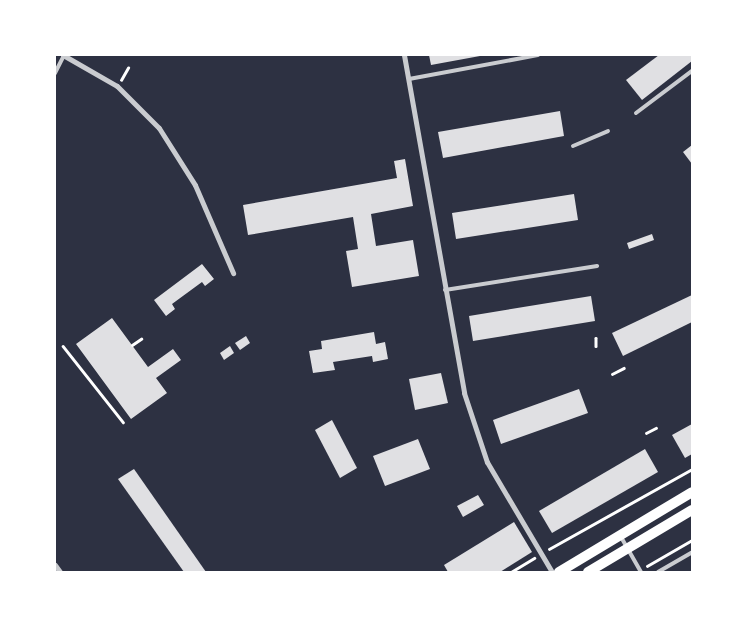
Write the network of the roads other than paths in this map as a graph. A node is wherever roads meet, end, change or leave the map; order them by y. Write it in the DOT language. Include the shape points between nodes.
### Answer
graph roads {
  1 [pos="63,55"];
  2 [pos="404,55"];
  3 [pos="538,55"];
  4 [pos="692,71"];
  5 [pos="55,73"];
  6 [pos="409,79"];
  7 [pos="636,113"];
  8 [pos="608,131"];
  9 [pos="573,146"];
  10 [pos="597,266"];
  11 [pos="233,273"];
  12 [pos="445,290"];
  13 [pos="692,492"];
  14 [pos="692,510"];
  15 [pos="620,535"];
  16 [pos="628,548"];
  17 [pos="692,552"];
  18 [pos="55,565"];
  19 [pos="641,571"];
  20 [pos="60,572"];
  21 [pos="552,572"];
  22 [pos="559,572"];
  23 [pos="588,572"];
  24 [pos="658,572"];
  1 -- 5 [label="lane"];
  1 -- 11 [label="street" via="117,86 160,128 195,185"];
  2 -- 6 [label="street"];
  3 -- 6 [label="lane"];
  4 -- 7 [label="lane"];
  6 -- 12 [label="street"];
  8 -- 9 [label="lane"];
  10 -- 12 [label="lane"];
  12 -- 21 [label="street" via="458,369 481,448"];
  13 -- 15 [label="main road"];
  14 -- 16 [label="main road"];
  15 -- 16 [label="lane"];
  15 -- 22 [label="main road"];
  16 -- 19 [label="lane"];
  16 -- 23 [label="main road"];
  17 -- 24 [label="lane"];
  18 -- 20 [label="street"];
}
